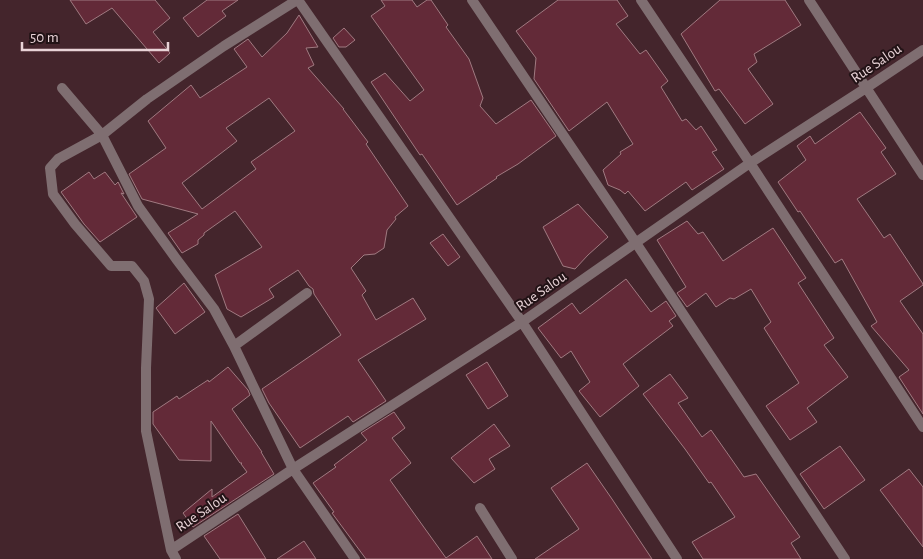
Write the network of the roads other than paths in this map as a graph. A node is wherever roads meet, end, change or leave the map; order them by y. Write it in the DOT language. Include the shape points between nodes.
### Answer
graph roads {
  1 [pos="298,0"];
  2 [pos="472,0"];
  3 [pos="641,0"];
  4 [pos="809,0"];
  5 [pos="923,50"];
  6 [pos="62,88"];
  7 [pos="866,88"];
  8 [pos="102,135"];
  9 [pos="750,163"];
  10 [pos="923,175"];
  11 [pos="636,243"];
  12 [pos="307,293"];
  13 [pos="522,322"];
  14 [pos="234,346"];
  15 [pos="923,427"];
  16 [pos="293,469"];
  17 [pos="480,508"];
  18 [pos="174,554"];
  19 [pos="355,559"];
  20 [pos="512,559"];
  21 [pos="677,559"];
  22 [pos="845,559"];
  1 -- 8 [label="street" via="146,99"];
  1 -- 13 [label="street"];
  2 -- 11 [label="street"];
  3 -- 9 [label="street"];
  4 -- 7 [label="street"];
  5 -- 7 [label="street, Rue Salou"];
  6 -- 8 [label="street"];
  7 -- 9 [label="street, Rue Salou"];
  7 -- 10 [label="street"];
  8 -- 14 [label="street" via="138,206 214,310"];
  8 -- 18 [label="street" via="58,159 50,168 53,194 110,266 132,266 144,281 149,299 146,430"];
  9 -- 11 [label="street, Rue Salou"];
  9 -- 15 [label="street"];
  11 -- 13 [label="street, Rue Salou"];
  11 -- 22 [label="street"];
  12 -- 14 [label="street"];
  13 -- 16 [label="street, Rue Salou"];
  13 -- 21 [label="street"];
  14 -- 16 [label="street"];
  16 -- 18 [label="street, Rue Salou"];
  16 -- 19 [label="street"];
  17 -- 20 [label="street"];
}
